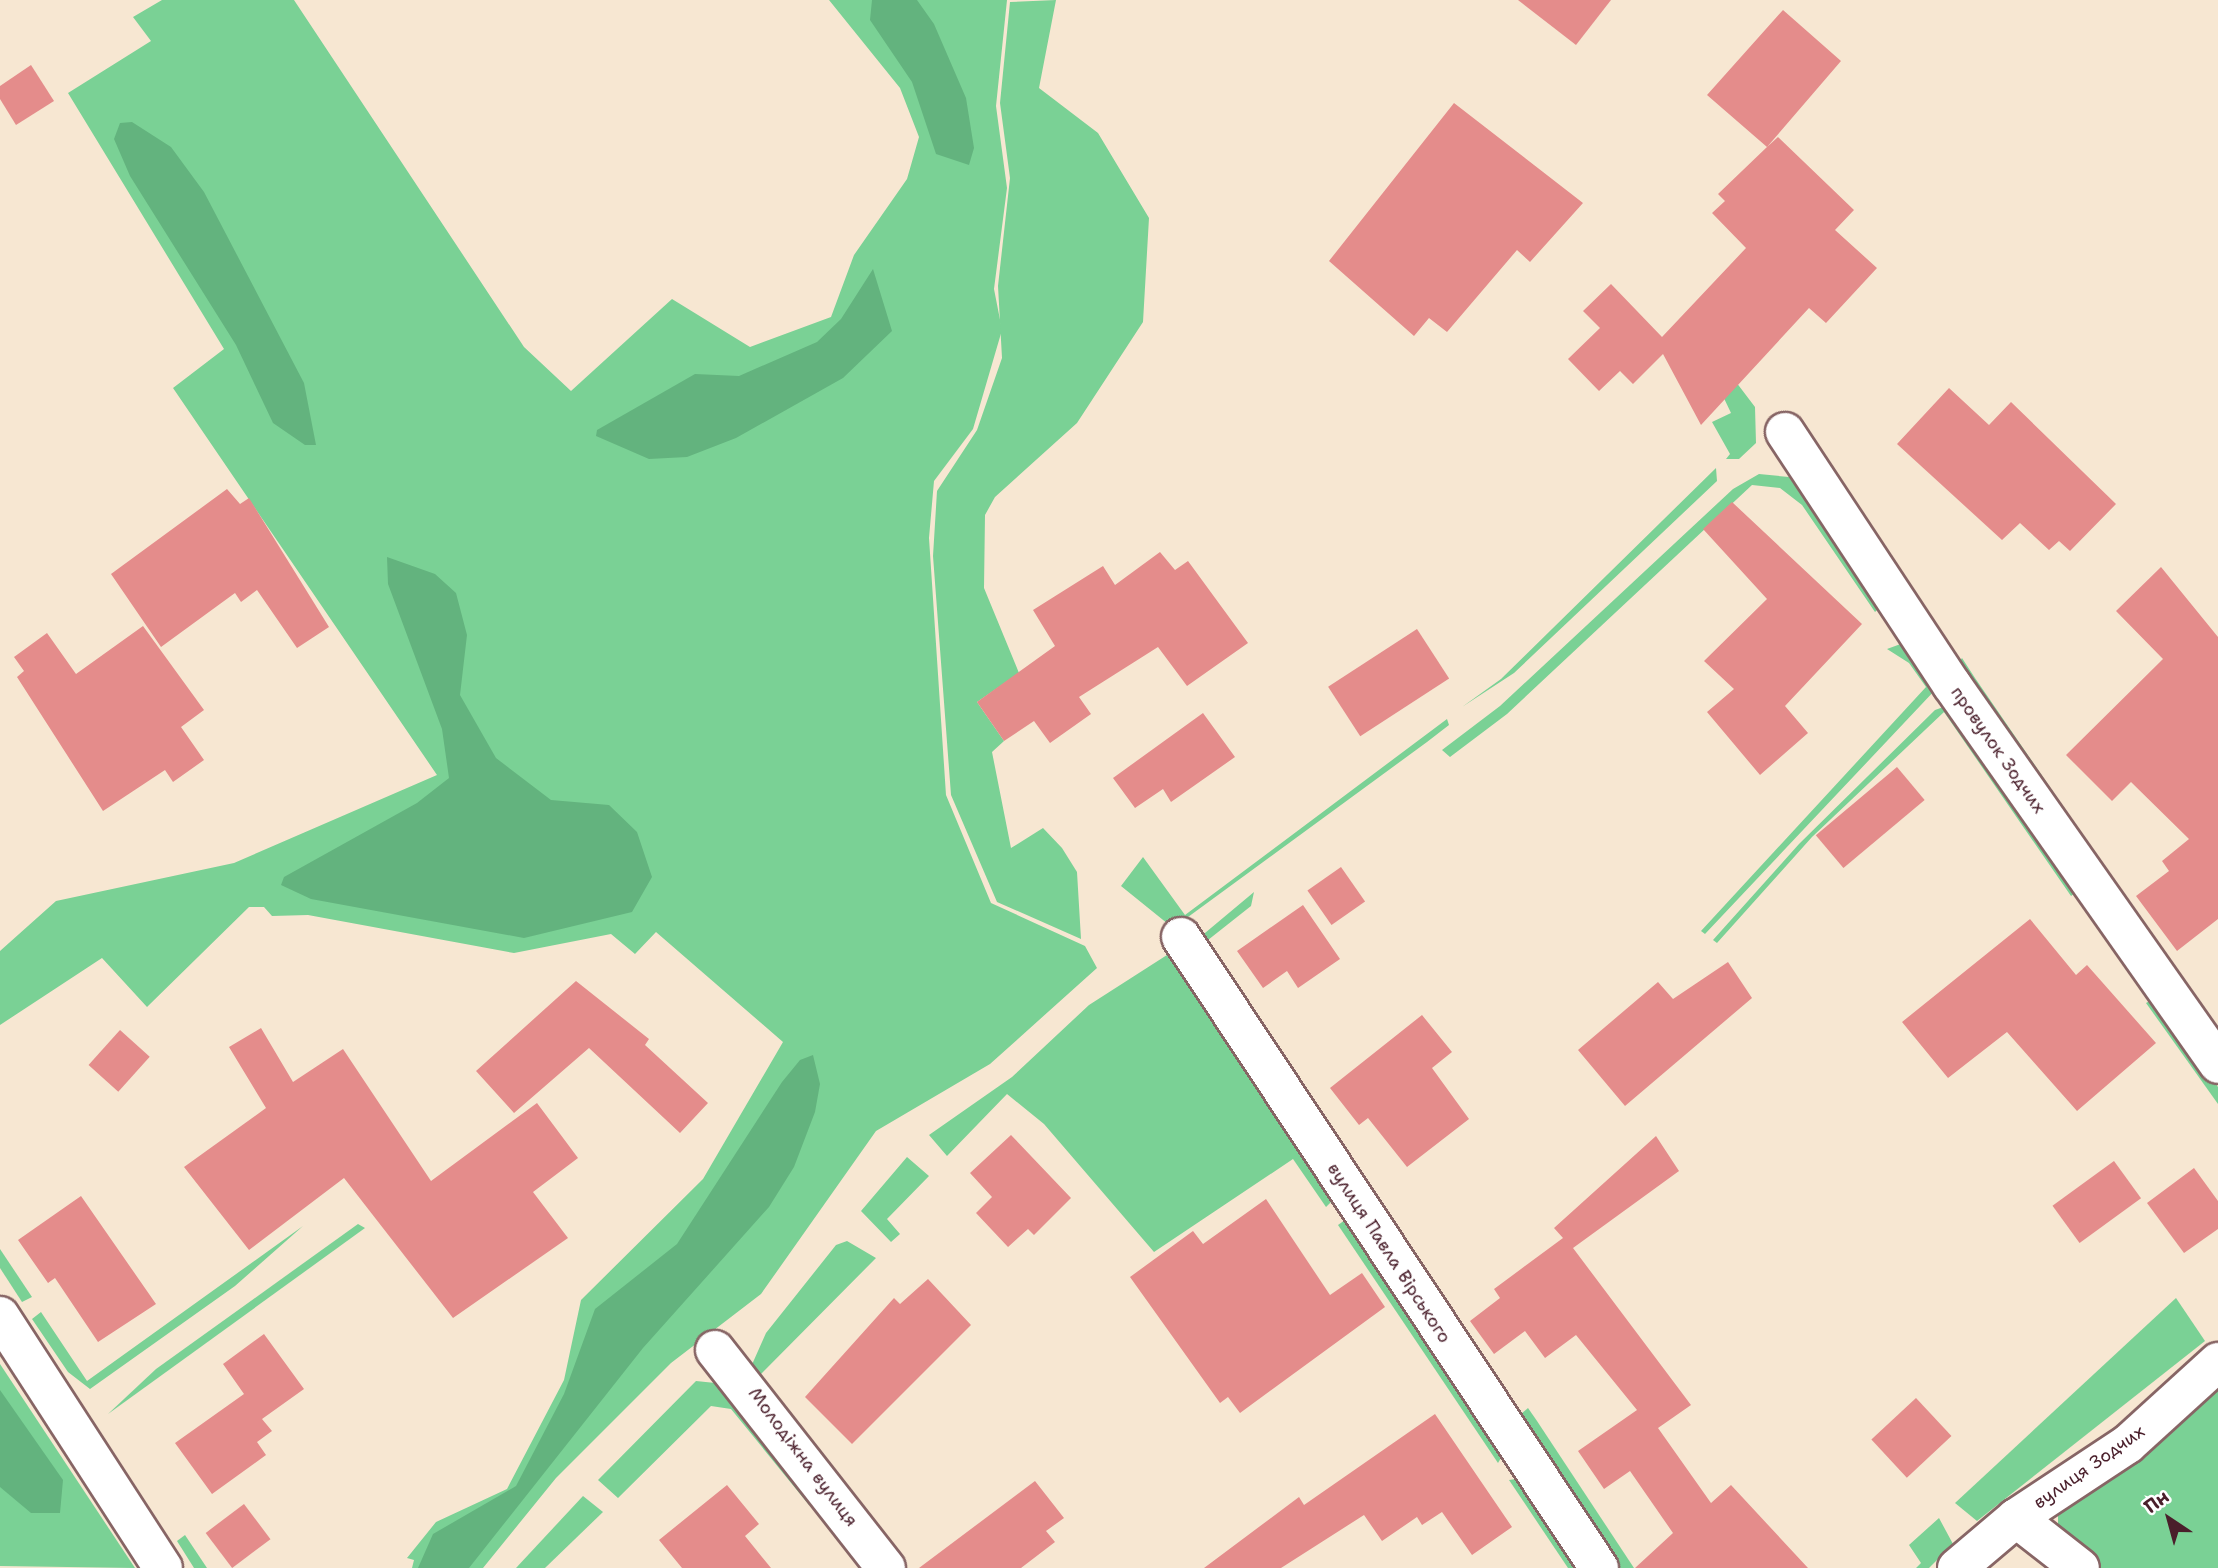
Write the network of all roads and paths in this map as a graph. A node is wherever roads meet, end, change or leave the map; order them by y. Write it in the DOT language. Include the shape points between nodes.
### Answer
graph roads {
  1 [pos="1785,432"];
  2 [pos="1181,937"];
  3 [pos="2218,1064"];
  4 [pos="0,1316"];
  5 [pos="715,1349"];
  6 [pos="2218,1362"];
  7 [pos="2016,1518"];
  8 [pos="163,1568"];
  9 [pos="886,1568"];
  10 [pos="1599,1568"];
  11 [pos="1957,1568"];
  12 [pos="2080,1568"];
  1 -- 3 [label="street, провулок Зодчих" via="1952,685"];
  2 -- 10 [label="street, вулиця Павла Вірського"];
  4 -- 8 [label="street"];
  5 -- 9 [label="street, Молодіжна вулиця"];
  6 -- 7 [label="street, вулиця Зодчих" via="2128,1444"];
  7 -- 11 [label="street, вулиця Зодчих"];
  7 -- 12 [label="street"];
}
